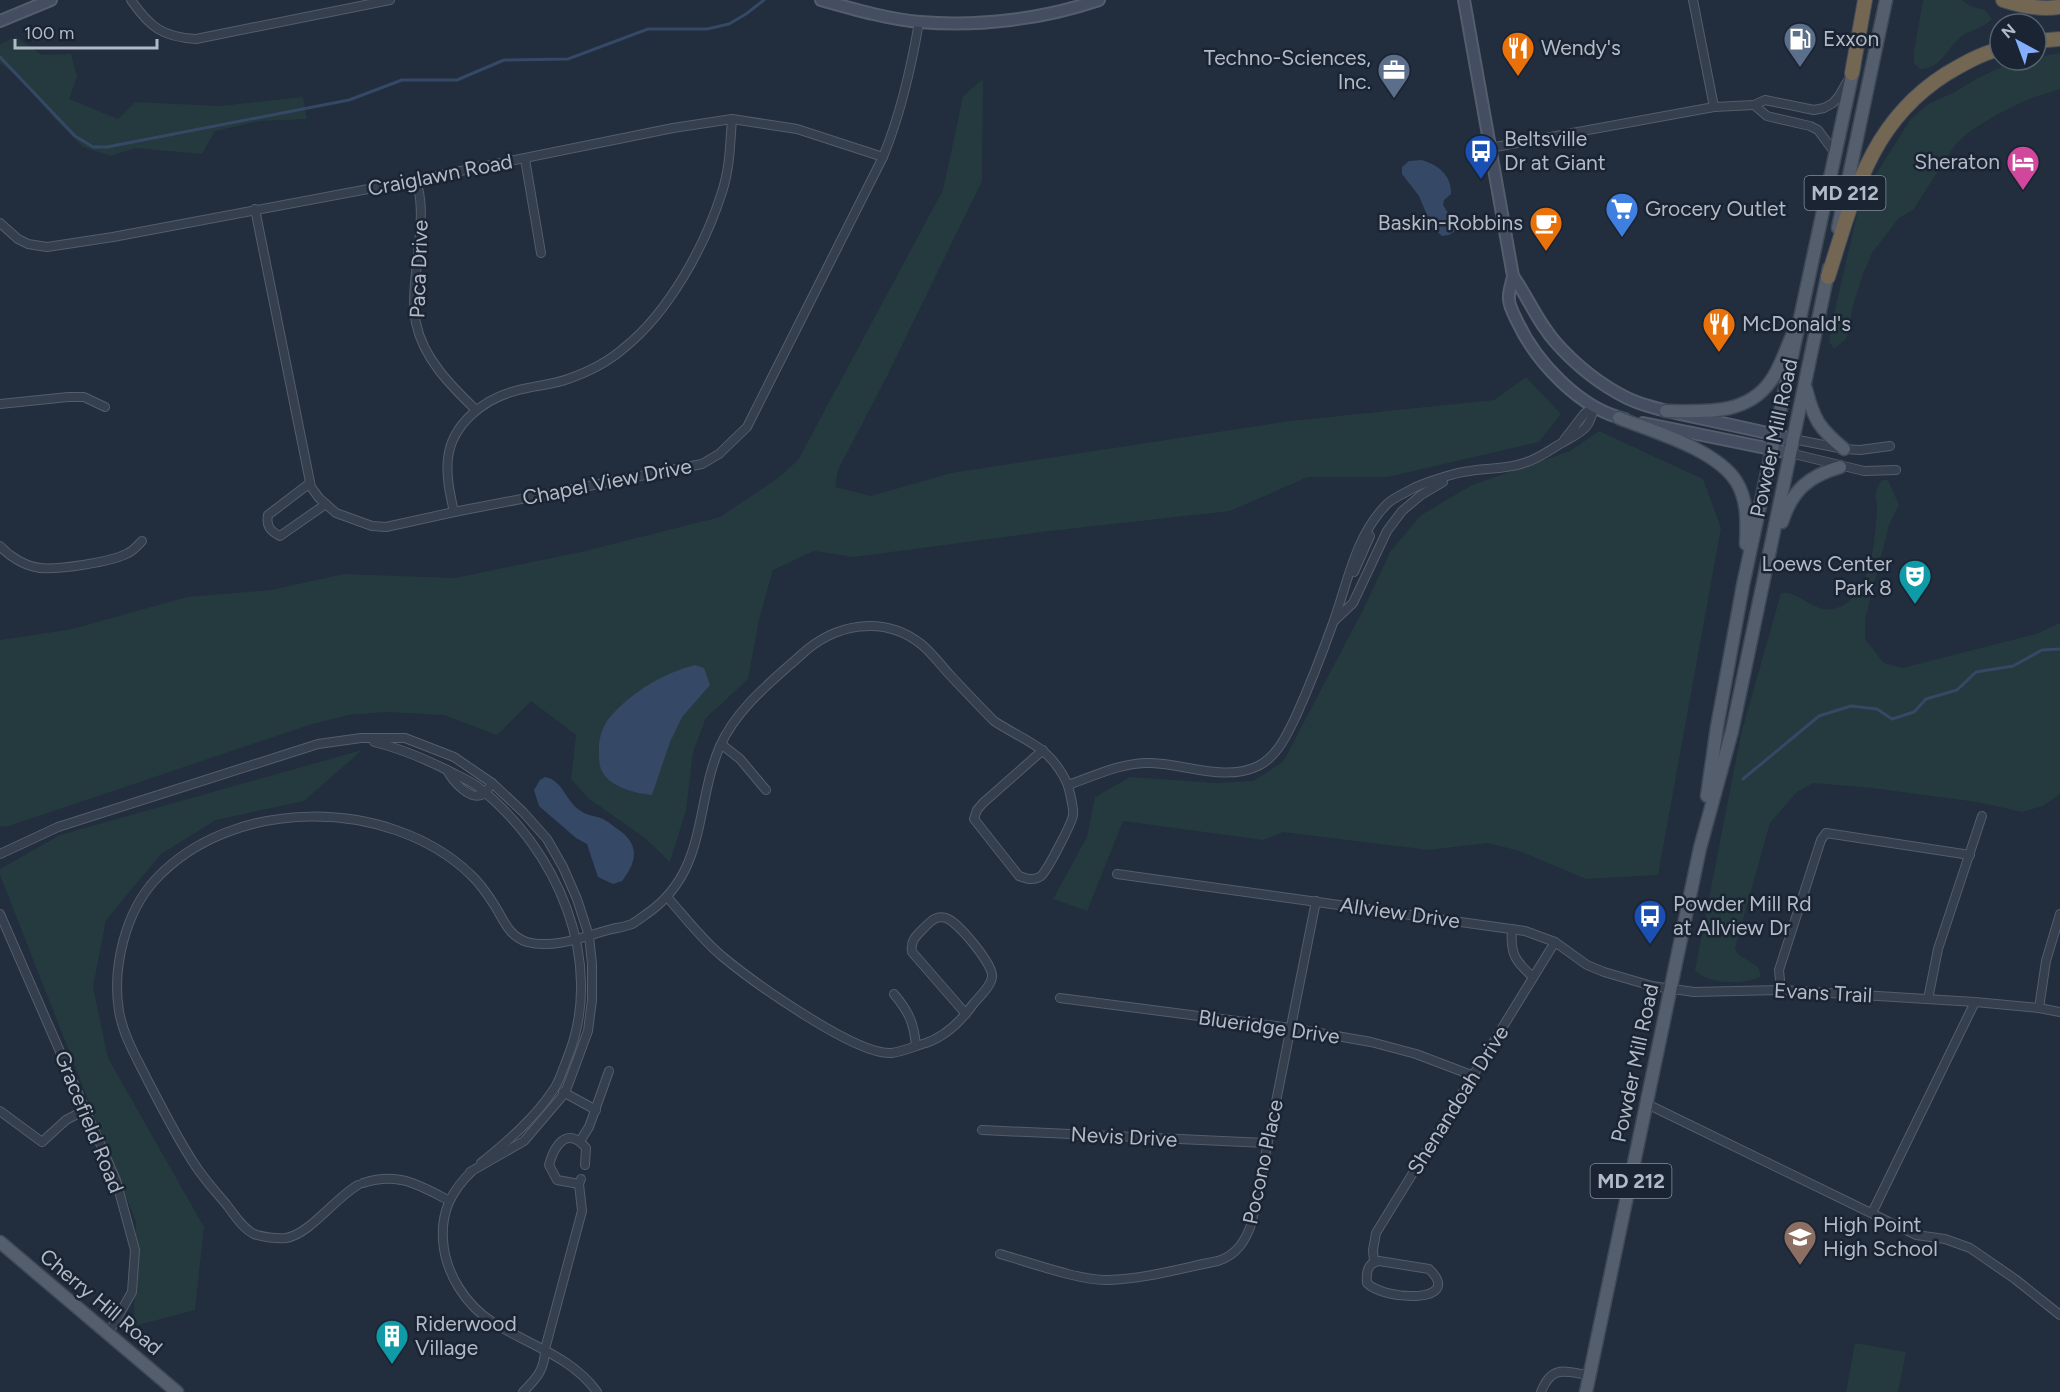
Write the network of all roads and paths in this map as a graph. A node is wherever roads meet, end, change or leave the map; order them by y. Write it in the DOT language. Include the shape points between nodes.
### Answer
graph roads {
  1 [pos="131,0"];
  2 [pos="390,0"];
  3 [pos="821,0"];
  4 [pos="1099,0"];
  5 [pos="1464,0"];
  6 [pos="1693,0"];
  7 [pos="1866,0"];
  8 [pos="1886,0"];
  9 [pos="2003,0"];
  10 [pos="44,1"];
  11 [pos="2060,7"];
  12 [pos="0,21"];
  13 [pos="920,21"];
  14 [pos="1988,52"];
  15 [pos="1852,73"];
  16 [pos="1754,105"];
  17 [pos="1714,107"];
  18 [pos="732,119"];
  19 [pos="1491,148"];
  20 [pos="1835,153"];
  21 [pos="883,157"];
  22 [pos="525,159"];
  23 [pos="416,180"];
  24 [pos="255,209"];
  25 [pos="0,223"];
  26 [pos="541,253"];
  27 [pos="1513,276"];
  28 [pos="1827,277"];
  29 [pos="1801,315"];
  30 [pos="1805,386"];
  31 [pos="0,404"];
  32 [pos="1594,406"];
  33 [pos="105,407"];
  34 [pos="476,410"];
  35 [pos="1666,411"];
  36 [pos="1619,417"];
  37 [pos="1776,435"];
  38 [pos="1793,439"];
  39 [pos="1890,446"];
  40 [pos="1844,449"];
  41 [pos="1773,450"];
  42 [pos="1790,453"];
  43 [pos="1840,467"];
  44 [pos="1896,470"];
  45 [pos="1454,475"];
  46 [pos="310,483"];
  47 [pos="326,504"];
  48 [pos="454,512"];
  49 [pos="1374,523"];
  50 [pos="1387,531"];
  51 [pos="142,542"];
  52 [pos="0,546"];
  53 [pos="1743,585"];
  54 [pos="1761,589"];
  55 [pos="1334,621"];
  56 [pos="361,738"];
  57 [pos="721,744"];
  58 [pos="1043,750"];
  59 [pos="454,757"];
  60 [pos="447,770"];
  61 [pos="492,783"];
  62 [pos="1068,785"];
  63 [pos="766,790"];
  64 [pos="486,793"];
  65 [pos="1982,816"];
  66 [pos="1700,848"];
  67 [pos="0,854"];
  68 [pos="1970,855"];
  69 [pos="1117,874"];
  70 [pos="667,897"];
  71 [pos="1316,901"];
  72 [pos="0,914"];
  73 [pos="2060,914"];
  74 [pos="1512,929"];
  75 [pos="589,936"];
  76 [pos="577,939"];
  77 [pos="1555,942"];
  78 [pos="1533,977"];
  79 [pos="1671,987"];
  80 [pos="1781,990"];
  81 [pos="894,994"];
  82 [pos="1059,998"];
  83 [pos="1928,999"];
  84 [pos="1975,1002"];
  85 [pos="2039,1008"];
  86 [pos="2060,1012"];
  87 [pos="966,1014"];
  88 [pos="1291,1028"];
  89 [pos="916,1046"];
  90 [pos="609,1071"];
  91 [pos="1474,1076"];
  92 [pos="555,1088"];
  93 [pos="565,1093"];
  94 [pos="1647,1104"];
  95 [pos="85,1110"];
  96 [pos="596,1110"];
  97 [pos="0,1111"];
  98 [pos="982,1130"];
  99 [pos="580,1141"];
  100 [pos="1266,1143"];
  101 [pos="585,1165"];
  102 [pos="470,1173"];
  103 [pos="448,1200"];
  104 [pos="1872,1213"];
  105 [pos="0,1242"];
  106 [pos="1000,1254"];
  107 [pos="1374,1262"];
  108 [pos="2060,1315"];
  109 [pos="108,1334"];
  110 [pos="545,1349"];
  111 [pos="1589,1375"];
  112 [pos="177,1392"];
  113 [pos="524,1392"];
  114 [pos="597,1392"];
  115 [pos="1541,1392"];
  116 [pos="1586,1392"];
  1 -- 2 [label="street" via="144,19 162,32 196,39"];
  3 -- 13 [label="street"];
  4 -- 13 [label="street" via="992,21"];
  5 -- 19 [label="street"];
  6 -- 17 [label="street"];
  7 -- 15 [label="highway"];
  8 -- 28 [label="main road, Powder Mill Road / MD 212"];
  9 -- 11 [label="highway" via="2020,6"];
  10 -- 12 [label="street"];
  13 -- 21 [label="street, Chapel View Drive" via="905,96"];
  14 -- 28 [label="highway" via="1934,82 1890,124 1864,169"];
  15 -- 16 [label="street" via="1839,96 1824,108 1814,110 1765,100"];
  15 -- 20 [label="main road, Powder Mill Road / MD 212"];
  16 -- 17 [label="street"];
  16 -- 20 [label="street" via="1767,116 1818,130"];
  17 -- 19 [label="street"];
  18 -- 21 [label="street, Craiglawn Road" via="797,129"];
  18 -- 22 [label="street, Craiglawn Road"];
  18 -- 34 [label="street" via="722,192 689,267 659,313 625,348 588,371 499,396"];
  19 -- 27 [label="street"];
  20 -- 29 [label="main road, Powder Mill Road / MD 212"];
  21 -- 48 [label="street, Chapel View Drive" via="747,427 719,454 690,467"];
  22 -- 23 [label="street, Craiglawn Road"];
  22 -- 26 [label="street"];
  23 -- 24 [label="street, Craiglawn Road"];
  23 -- 34 [label="street, Paca Drive" via="421,203 415,321 434,362"];
  24 -- 25 [label="street, Craiglawn Road" via="47,247 18,240"];
  24 -- 46 [label="street, Chapel View Drive"];
  27 -- 32 [label="street" via="1508,300 1529,344 1559,379"];
  27 -- 35 [label="street" via="1539,321 1588,374 1629,399"];
  28 -- 30 [label="main road, Powder Mill Road / MD 212"];
  29 -- 35 [label="main road" via="1777,371 1753,398 1716,411"];
  29 -- 37 [label="main road, Powder Mill Road / MD 212"];
  30 -- 38 [label="main road, Powder Mill Road / MD 212"];
  30 -- 40 [label="main road" via="1813,416"];
  31 -- 33 [label="street" via="84,397"];
  32 -- 36 [label="street"];
  32 -- 45 [label="street" via="1561,443 1542,456 1508,468"];
  34 -- 48 [label="street" via="449,450 448,486"];
  35 -- 37 [label="street"];
  36 -- 41 [label="street"];
  36 -- 53 [label="main road" via="1705,454 1735,481 1746,511"];
  37 -- 38 [label="street"];
  37 -- 41 [label="main road, Powder Mill Road / MD 212"];
  38 -- 40 [label="street"];
  38 -- 42 [label="main road, Powder Mill Road / MD 212"];
  39 -- 40 [label="street"];
  41 -- 42 [label="street"];
  41 -- 53 [label="main road, Powder Mill Road / MD 212"];
  42 -- 43 [label="street"];
  42 -- 54 [label="main road, Powder Mill Road / MD 212"];
  43 -- 44 [label="street"];
  43 -- 54 [label="main road" via="1822,472 1793,496"];
  45 -- 49 [label="street" via="1413,488 1388,502"];
  45 -- 50 [label="street" via="1421,495"];
  46 -- 47 [label="street, Chapel View Drive"];
  46 -- 47 [label="street" via="268,515 266,522 271,532 280,536"];
  47 -- 48 [label="street, Chapel View Drive" via="336,513 386,527"];
  49 -- 50 [label="street"];
  49 -- 55 [label="street" via="1355,554"];
  50 -- 55 [label="street" via="1353,603"];
  51 -- 52 [label="street" via="128,553 52,568 20,561"];
  53 -- 66 [label="main road, Powder Mill Road / MD 212"];
  54 -- 66 [label="main road, Powder Mill Road / MD 212" via="1732,731"];
  55 -- 62 [label="street" via="1289,730 1277,750 1261,765 1228,773 1130,764"];
  56 -- 59 [label="street" via="405,738"];
  56 -- 60 [label="street" via="401,748"];
  56 -- 67 [label="street" via="318,744 264,760 58,827"];
  57 -- 58 [label="street" via="759,692 810,647 836,631 866,625 886,627 918,641 994,722"];
  57 -- 63 [label="street" via="740,759"];
  57 -- 70 [label="street" via="710,774 694,850 685,873"];
  58 -- 62 [label="street"];
  58 -- 62 [label="street" via="983,803 974,819 1019,876 1035,879 1047,870 1073,814"];
  59 -- 60 [label="street"];
  59 -- 61 [label="street"];
  60 -- 64 [label="street" via="453,782 471,795"];
  61 -- 64 [label="street"];
  61 -- 75 [label="street" via="547,839 563,867"];
  64 -- 76 [label="street" via="533,844 560,891"];
  65 -- 68 [label="street"];
  66 -- 79 [label="main road, Powder Mill Road / MD 212"];
  68 -- 80 [label="street" via="1826,833 1779,970"];
  68 -- 83 [label="street" via="1938,949"];
  69 -- 71 [label="street, Allview Drive"];
  70 -- 75 [label="street" via="632,924"];
  70 -- 89 [label="street" via="724,958 789,1005 853,1043 890,1053"];
  71 -- 74 [label="street, Allview Drive"];
  71 -- 88 [label="street, Pocono Place"];
  72 -- 95 [label="street, Gracefield Road"];
  73 -- 85 [label="street" via="2046,961"];
  74 -- 77 [label="street, Allview Drive"];
  74 -- 78 [label="street" via="1514,957"];
  75 -- 76 [label="street"];
  75 -- 93 [label="street" via="592,1000 588,1031"];
  76 -- 92 [label="street" via="581,1002 574,1043"];
  76 -- 103 [label="street" via="541,943 518,938 472,876 440,851 375,824 322,816 252,823 222,834 168,867 137,906 118,956 119,1011 125,1034 174,1132 198,1170 243,1226 256,1235 293,1236 305,1230 346,1192 380,1178 406,1180"];
  77 -- 78 [label="street, Shenandoah Drive"];
  77 -- 79 [label="street, Allview Drive" via="1604,972 1652,986"];
  78 -- 91 [label="street, Shenandoah Drive"];
  79 -- 80 [label="street, Evans Trail" via="1694,992"];
  79 -- 94 [label="main road, Powder Mill Road / MD 212"];
  80 -- 83 [label="street, Evans Trail"];
  81 -- 89 [label="street" via="912,1021"];
  82 -- 88 [label="street, Blueridge Drive"];
  83 -- 84 [label="street, Evans Trail"];
  84 -- 85 [label="street, Evans Trail"];
  84 -- 104 [label="street"];
  85 -- 86 [label="street, Evans Trail"];
  87 -- 87 [label="street" via="992,980 992,972 958,927 948,919 932,920 914,939 912,952"];
  87 -- 89 [label="street" via="933,1041"];
  88 -- 91 [label="street, Blueridge Drive" via="1393,1047"];
  88 -- 100 [label="street, Pocono Place"];
  90 -- 96 [label="street"];
  91 -- 107 [label="street, Shenandoah Drive" via="1377,1233 1372,1250"];
  92 -- 93 [label="street"];
  92 -- 102 [label="street" via="516,1134"];
  93 -- 96 [label="street"];
  93 -- 102 [label="street" via="524,1141"];
  94 -- 104 [label="street"];
  94 -- 111 [label="main road, Powder Mill Road / MD 212"];
  95 -- 97 [label="street" via="66,1120 42,1142"];
  95 -- 109 [label="street, Gracefield Road" via="116,1180 135,1250 132,1292"];
  96 -- 99 [label="street"];
  98 -- 100 [label="street, Nevis Drive"];
  99 -- 101 [label="street" via="586,1148"];
  99 -- 110 [label="street" via="567,1138 559,1142 549,1165 557,1180 580,1181 582,1211"];
  100 -- 106 [label="street, Pocono Place" via="1247,1237 1226,1258 1107,1280"];
  102 -- 103 [label="street"];
  103 -- 110 [label="street" via="443,1249 455,1281 494,1324"];
  104 -- 108 [label="street" via="1916,1234 1946,1239 1971,1249"];
  105 -- 109 [label="main road, Cherry Hill Road"];
  107 -- 107 [label="street, Shenandoah Drive" via="1424,1268 1435,1275 1437,1285 1424,1297 1380,1292 1368,1284 1366,1274"];
  109 -- 112 [label="main road, Cherry Hill Road"];
  110 -- 113 [label="street" via="545,1363"];
  110 -- 114 [label="street"];
  111 -- 115 [label="street" via="1559,1371 1546,1380"];
  111 -- 116 [label="main road, Powder Mill Road / MD 212"];
}
